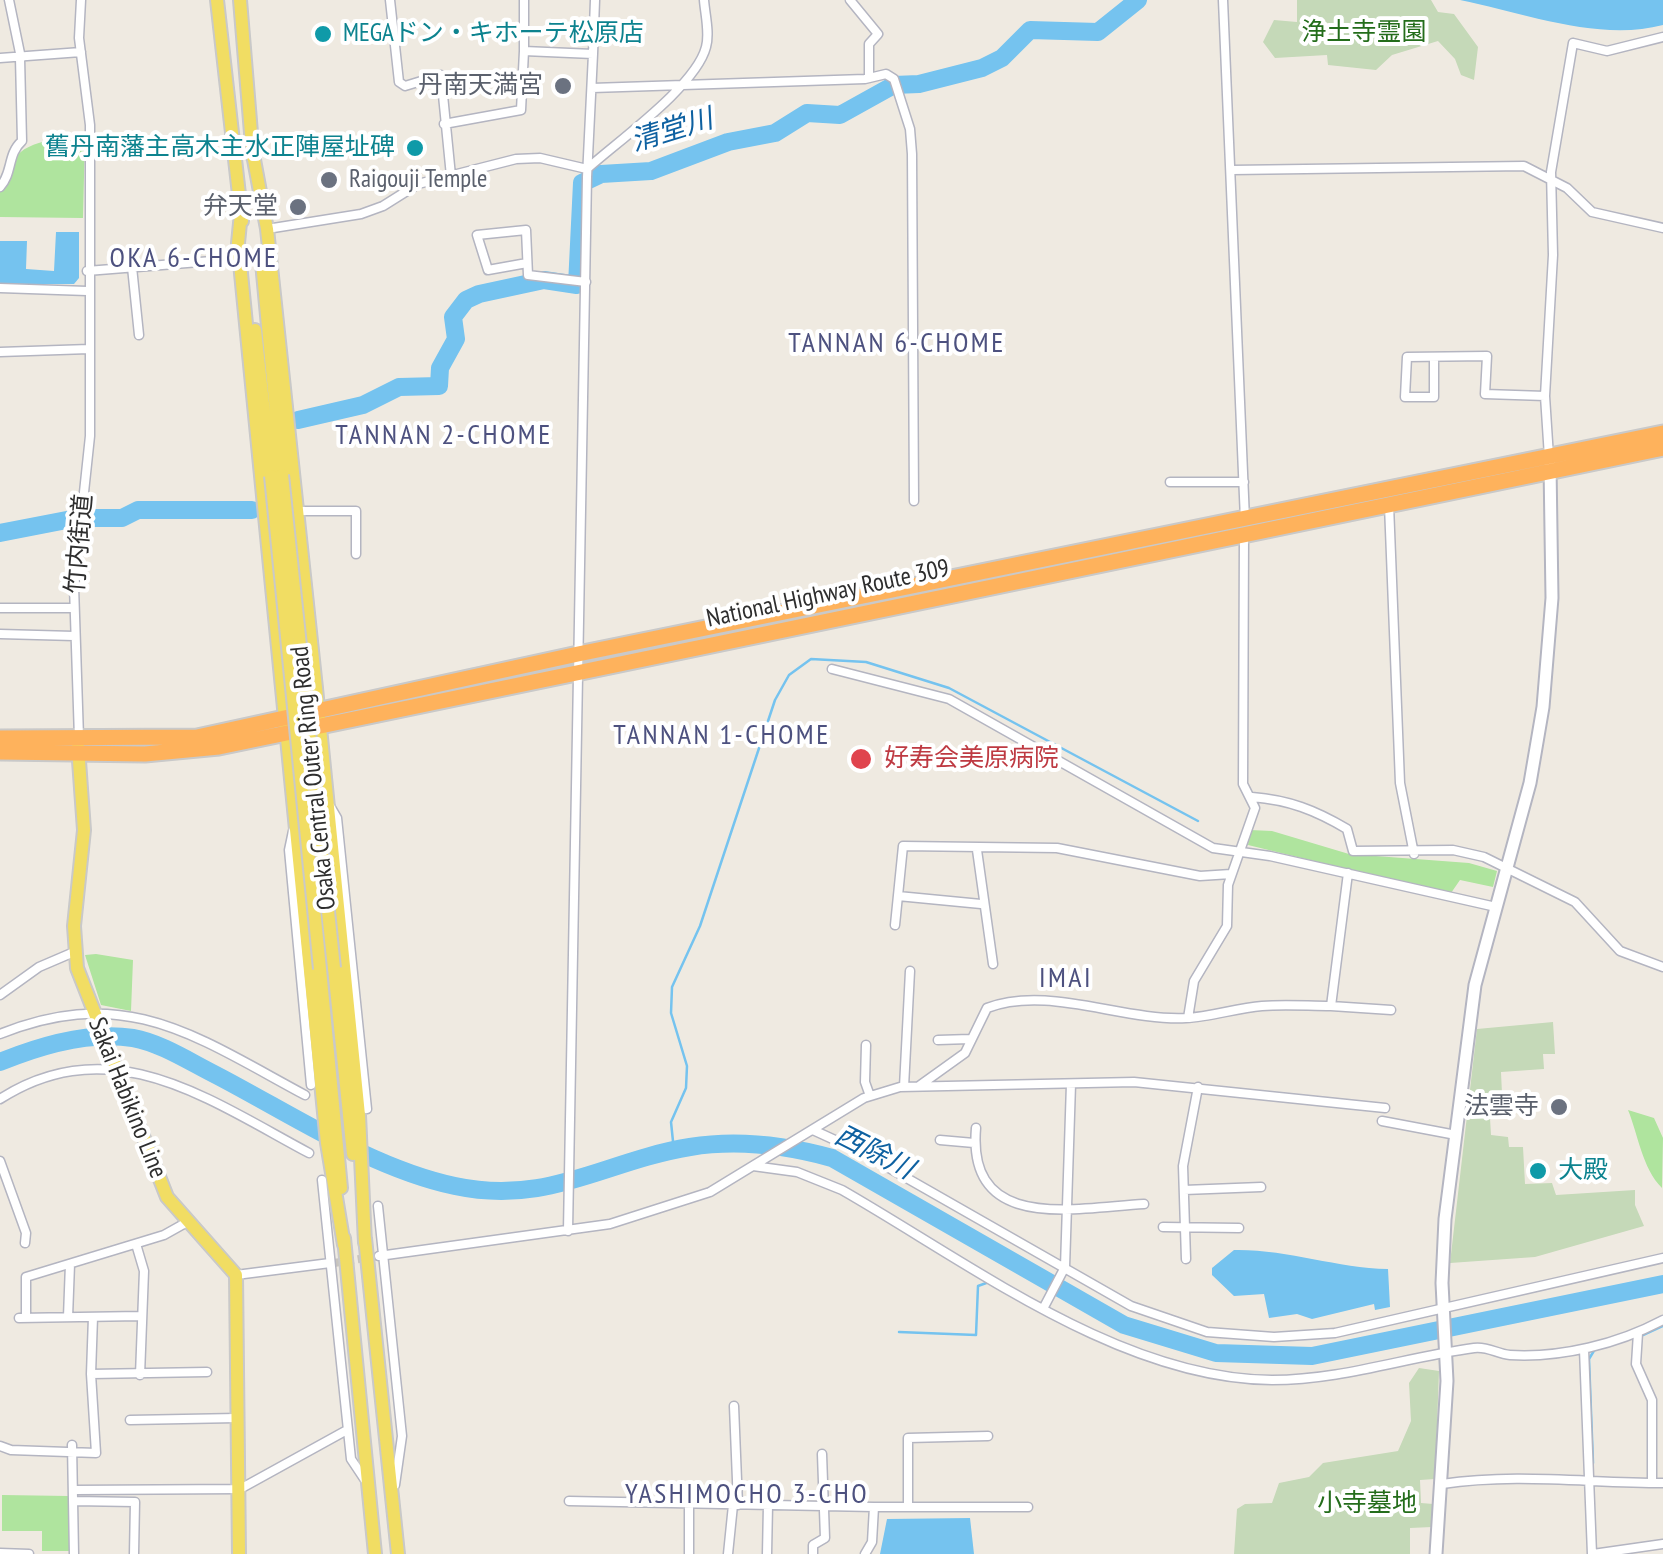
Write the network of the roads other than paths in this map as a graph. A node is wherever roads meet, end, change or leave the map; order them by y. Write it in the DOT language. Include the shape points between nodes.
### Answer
graph roads {
  1 [pos="9,0"];
  2 [pos="81,0"];
  3 [pos="217,0"];
  4 [pos="240,0"];
  5 [pos="390,0"];
  6 [pos="524,0"];
  7 [pos="595,0"];
  8 [pos="704,0"];
  9 [pos="850,0"];
  10 [pos="1223,0"];
  11 [pos="1663,37"];
  12 [pos="524,51"];
  13 [pos="81,52"];
  14 [pos="593,54"];
  15 [pos="0,58"];
  16 [pos="21,58"];
  17 [pos="869,78"];
  18 [pos="684,84"];
  19 [pos="592,88"];
  20 [pos="444,124"];
  21 [pos="252,149"];
  22 [pos="1232,170"];
  23 [pos="451,176"];
  24 [pos="587,177"];
  25 [pos="1552,179"];
  26 [pos="0,187"];
  27 [pos="242,213"];
  28 [pos="1663,228"];
  29 [pos="267,229"];
  30 [pos="239,254"];
  31 [pos="528,263"];
  32 [pos="132,267"];
  33 [pos="87,271"];
  34 [pos="584,281"];
  35 [pos="0,288"];
  36 [pos="87,291"];
  37 [pos="138,336"];
  38 [pos="89,349"];
  39 [pos="0,352"];
  40 [pos="1434,357"];
  41 [pos="1546,396"];
  42 [pos="1663,433"];
  43 [pos="1663,448"];
  44 [pos="1550,464"];
  45 [pos="277,476"];
  46 [pos="1170,482"];
  47 [pos="1244,482"];
  48 [pos="914,502"];
  49 [pos="1389,504"];
  50 [pos="296,510"];
  51 [pos="1245,525"];
  52 [pos="356,554"];
  53 [pos="0,608"];
  54 [pos="74,608"];
  55 [pos="0,634"];
  56 [pos="74,636"];
  57 [pos="578,654"];
  58 [pos="832,669"];
  59 [pos="578,672"];
  60 [pos="318,717"];
  61 [pos="284,725"];
  62 [pos="0,738"];
  63 [pos="78,746"];
  64 [pos="0,752"];
  65 [pos="1252,796"];
  66 [pos="326,798"];
  67 [pos="295,820"];
  68 [pos="977,850"];
  69 [pos="1237,853"];
  70 [pos="1414,854"];
  71 [pos="1507,866"];
  72 [pos="1348,872"];
  73 [pos="1231,874"];
  74 [pos="898,896"];
  75 [pos="981,904"];
  76 [pos="1496,907"];
  77 [pos="895,925"];
  78 [pos="74,952"];
  79 [pos="993,964"];
  80 [pos="1663,968"];
  81 [pos="327,969"];
  82 [pos="910,972"];
  83 [pos="0,995"];
  84 [pos="1331,1006"];
  85 [pos="1391,1010"];
  86 [pos="93,1014"];
  87 [pos="1188,1018"];
  88 [pos="0,1034"];
  89 [pos="970,1039"];
  90 [pos="938,1040"];
  91 [pos="866,1046"];
  92 [pos="117,1066"];
  93 [pos="1070,1084"];
  94 [pos="312,1086"];
  95 [pos="904,1086"];
  96 [pos="919,1086"];
  97 [pos="1198,1087"];
  98 [pos="305,1095"];
  99 [pos="870,1096"];
  100 [pos="0,1099"];
  101 [pos="1385,1108"];
  102 [pos="367,1109"];
  103 [pos="329,1113"];
  104 [pos="1382,1120"];
  105 [pos="355,1126"];
  106 [pos="976,1128"];
  107 [pos="811,1131"];
  108 [pos="1456,1135"];
  109 [pos="940,1140"];
  110 [pos="974,1143"];
  111 [pos="309,1154"];
  112 [pos="0,1161"];
  113 [pos="758,1163"];
  114 [pos="322,1180"];
  115 [pos="1261,1187"];
  116 [pos="1184,1190"];
  117 [pos="1144,1204"];
  118 [pos="378,1206"];
  119 [pos="1067,1208"];
  120 [pos="189,1221"];
  121 [pos="1185,1227"];
  122 [pos="1163,1228"];
  123 [pos="1239,1228"];
  124 [pos="568,1230"];
  125 [pos="25,1243"];
  126 [pos="136,1244"];
  127 [pos="382,1256"];
  128 [pos="1663,1258"];
  129 [pos="1186,1259"];
  130 [pos="332,1263"];
  131 [pos="70,1264"];
  132 [pos="1064,1270"];
  133 [pos="236,1275"];
  134 [pos="1046,1304"];
  135 [pos="1443,1310"];
  136 [pos="94,1316"];
  137 [pos="140,1316"];
  138 [pos="68,1317"];
  139 [pos="1663,1320"];
  140 [pos="1638,1333"];
  141 [pos="1445,1348"];
  142 [pos="1584,1349"];
  143 [pos="207,1372"];
  144 [pos="91,1374"];
  145 [pos="140,1374"];
  146 [pos="1652,1400"];
  147 [pos="1663,1400"];
  148 [pos="734,1406"];
  149 [pos="237,1418"];
  150 [pos="130,1420"];
  151 [pos="347,1430"];
  152 [pos="988,1436"];
  153 [pos="0,1446"];
  154 [pos="72,1450"];
  155 [pos="822,1454"];
  156 [pos="367,1482"];
  157 [pos="1590,1483"];
  158 [pos="1652,1483"];
  159 [pos="1663,1483"];
  160 [pos="1442,1484"];
  161 [pos="74,1490"];
  162 [pos="240,1490"];
  163 [pos="392,1498"];
  164 [pos="74,1501"];
  165 [pos="568,1501"];
  166 [pos="736,1505"];
  167 [pos="768,1505"];
  168 [pos="823,1505"];
  169 [pos="688,1507"];
  170 [pos="874,1507"];
  171 [pos="908,1507"];
  172 [pos="1028,1508"];
  173 [pos="1663,1544"];
  174 [pos="0,1552"];
  175 [pos="29,1554"];
  176 [pos="74,1554"];
  177 [pos="134,1554"];
  178 [pos="239,1554"];
  179 [pos="375,1554"];
  180 [pos="398,1554"];
  181 [pos="689,1554"];
  182 [pos="728,1554"];
  183 [pos="767,1554"];
  184 [pos="813,1554"];
  185 [pos="865,1554"];
  186 [pos="1436,1554"];
  187 [pos="1593,1554"];
  1 -- 16 [label="street"];
  2 -- 13 [label="street"];
  3 -- 27 [label="main road, Osaka Central Outer Ring Road"];
  4 -- 21 [label="main road, Osaka Central Outer Ring Road"];
  5 -- 20 [label="street" via="399,82 441,75"];
  6 -- 12 [label="street"];
  7 -- 14 [label="street"];
  8 -- 18 [label="street" via="708,43"];
  9 -- 17 [label="street" via="878,34 870,44"];
  10 -- 22 [label="street"];
  11 -- 25 [label="street" via="1606,51 1573,43"];
  12 -- 14 [label="street"];
  12 -- 20 [label="street" via="521,110"];
  13 -- 16 [label="street"];
  13 -- 33 [label="street" via="90,125"];
  14 -- 19 [label="street"];
  15 -- 16 [label="street"];
  16 -- 26 [label="street" via="22,140"];
  17 -- 18 [label="street"];
  17 -- 48 [label="street" via="894,79 912,154"];
  18 -- 19 [label="street"];
  18 -- 24 [label="street"];
  19 -- 24 [label="street"];
  20 -- 23 [label="street"];
  21 -- 29 [label="main road"];
  21 -- 45 [label="main road, Osaka Central Outer Ring Road"];
  22 -- 25 [label="street" via="1524,166"];
  22 -- 47 [label="street"];
  23 -- 24 [label="street" via="528,158"];
  23 -- 29 [label="street" via="418,184 361,214"];
  24 -- 34 [label="street"];
  25 -- 28 [label="street" via="1592,212"];
  25 -- 41 [label="street"];
  27 -- 30 [label="main road"];
  27 -- 45 [label="main road, Osaka Central Outer Ring Road"];
  29 -- 50 [label="main road"];
  30 -- 32 [label="street"];
  30 -- 61 [label="main road"];
  31 -- 31 [label="street" via="526,230 478,235 488,270"];
  31 -- 34 [label="street" via="528,275"];
  32 -- 33 [label="street"];
  32 -- 37 [label="street"];
  33 -- 36 [label="street"];
  34 -- 57 [label="street"];
  35 -- 36 [label="street"];
  36 -- 38 [label="street, 竹内街道"];
  38 -- 39 [label="street"];
  38 -- 54 [label="street, 竹内街道" via="90,436"];
  40 -- 40 [label="street" via="1406,357 1405,396 1434,397"];
  40 -- 41 [label="street" via="1487,356 1485,394"];
  41 -- 44 [label="street"];
  42 -- 44 [label="highway, National Highway Route 309"];
  43 -- 44 [label="highway, National Highway Route 309"];
  44 -- 49 [label="highway, National Highway Route 309"];
  44 -- 51 [label="highway, National Highway Route 309"];
  44 -- 71 [label="street" via="1552,598 1544,707"];
  45 -- 81 [label="main road, Osaka Central Outer Ring Road, bridge"];
  46 -- 47 [label="street"];
  47 -- 51 [label="street"];
  49 -- 51 [label="highway, National Highway Route 309"];
  49 -- 70 [label="street" via="1400,784"];
  50 -- 52 [label="street" via="356,511"];
  50 -- 60 [label="main road"];
  51 -- 57 [label="highway, National Highway Route 309"];
  51 -- 59 [label="highway, National Highway Route 309"];
  51 -- 65 [label="street" via="1240,718 1242,784"];
  53 -- 54 [label="street"];
  54 -- 56 [label="street, 竹内街道"];
  55 -- 56 [label="street"];
  56 -- 63 [label="street, 竹内街道"];
  57 -- 59 [label="street"];
  57 -- 60 [label="highway, National Highway Route 309"];
  58 -- 69 [label="street" via="949,700 1180,833"];
  59 -- 60 [label="highway, National Highway Route 309"];
  59 -- 124 [label="street"];
  60 -- 61 [label="highway, National Highway Route 309"];
  60 -- 66 [label="main road"];
  61 -- 63 [label="highway, National Highway Route 309"];
  61 -- 67 [label="main road"];
  62 -- 63 [label="highway, National Highway Route 309"];
  63 -- 64 [label="highway, National Highway Route 309"];
  63 -- 78 [label="main road, Sakai Habikino Line" via="84,830"];
  65 -- 69 [label="street" via="1255,808"];
  65 -- 70 [label="street" via="1321,813 1346,829 1353,851"];
  66 -- 102 [label="street" via="338,818"];
  66 -- 105 [label="main road"];
  67 -- 94 [label="street" via="289,850"];
  67 -- 103 [label="main road"];
  68 -- 73 [label="street" via="1058,848 1200,876"];
  68 -- 74 [label="street" via="903,846"];
  68 -- 75 [label="street"];
  69 -- 72 [label="street"];
  69 -- 73 [label="street"];
  70 -- 71 [label="street" via="1453,850"];
  71 -- 76 [label="street"];
  71 -- 80 [label="street" via="1576,902 1620,951"];
  72 -- 76 [label="street"];
  72 -- 84 [label="street"];
  73 -- 87 [label="street" via="1226,926 1194,982"];
  74 -- 75 [label="street"];
  74 -- 77 [label="street"];
  75 -- 79 [label="street"];
  76 -- 108 [label="street" via="1467,1032"];
  78 -- 83 [label="street"];
  78 -- 86 [label="main road, Sakai Habikino Line"];
  81 -- 103 [label="main road, Osaka Central Outer Ring Road"];
  81 -- 105 [label="main road, Osaka Central Outer Ring Road"];
  82 -- 95 [label="street"];
  84 -- 85 [label="street"];
  84 -- 87 [label="street" via="1266,1005"];
  86 -- 88 [label="street" via="65,1014"];
  86 -- 92 [label="main road, Sakai Habikino Line"];
  86 -- 98 [label="street" via="144,1018 191,1034"];
  87 -- 89 [label="street" via="1003,1002 987,1008"];
  89 -- 90 [label="street"];
  89 -- 96 [label="street" via="964,1053"];
  91 -- 99 [label="street"];
  92 -- 100 [label="street" via="28,1082"];
  92 -- 111 [label="street" via="155,1075"];
  92 -- 120 [label="main road, Sakai Habikino Line" via="153,1170"];
  93 -- 96 [label="street"];
  93 -- 97 [label="street"];
  93 -- 119 [label="street"];
  95 -- 96 [label="street"];
  95 -- 99 [label="street"];
  97 -- 101 [label="street"];
  97 -- 116 [label="street"];
  99 -- 107 [label="street"];
  103 -- 156 [label="main road"];
  104 -- 108 [label="street"];
  105 -- 163 [label="main road"];
  106 -- 110 [label="street"];
  107 -- 113 [label="street"];
  107 -- 132 [label="street" via="861,1152"];
  108 -- 135 [label="street" via="1442,1250"];
  109 -- 110 [label="street"];
  110 -- 119 [label="street" via="979,1174 999,1194 1026,1207"];
  112 -- 125 [label="street"];
  113 -- 124 [label="street" via="710,1192 610,1224"];
  113 -- 134 [label="street" via="842,1190"];
  114 -- 130 [label="street"];
  115 -- 116 [label="street"];
  116 -- 121 [label="street"];
  117 -- 119 [label="street"];
  118 -- 127 [label="street"];
  119 -- 132 [label="street"];
  120 -- 126 [label="street"];
  120 -- 133 [label="main road, Sakai Habikino Line"];
  121 -- 122 [label="street"];
  121 -- 123 [label="street"];
  121 -- 129 [label="street"];
  124 -- 127 [label="street"];
  126 -- 131 [label="street"];
  126 -- 137 [label="street" via="144,1271"];
  127 -- 163 [label="street" via="402,1436"];
  128 -- 135 [label="street"];
  130 -- 133 [label="street"];
  130 -- 151 [label="street"];
  131 -- 138 [label="street"];
  131 -- 138 [label="street" via="26,1277 22,1318"];
  132 -- 134 [label="street"];
  132 -- 135 [label="street" via="1131,1306 1220,1334 1335,1333"];
  133 -- 149 [label="main road"];
  134 -- 141 [label="street" via="1126,1350 1199,1374 1304,1379"];
  135 -- 141 [label="street"];
  136 -- 137 [label="street"];
  136 -- 138 [label="street"];
  136 -- 144 [label="street"];
  137 -- 145 [label="street"];
  139 -- 140 [label="street"];
  140 -- 142 [label="street"];
  140 -- 146 [label="street" via="1636,1364"];
  141 -- 142 [label="street" via="1505,1355"];
  141 -- 160 [label="street"];
  142 -- 157 [label="street"];
  143 -- 145 [label="street"];
  144 -- 145 [label="street"];
  144 -- 154 [label="street" via="96,1452"];
  146 -- 147 [label="street"];
  146 -- 158 [label="street"];
  148 -- 166 [label="street"];
  149 -- 150 [label="street"];
  149 -- 162 [label="main road"];
  151 -- 156 [label="street" via="351,1459"];
  151 -- 162 [label="street"];
  152 -- 171 [label="street" via="908,1438"];
  153 -- 154 [label="street"];
  154 -- 161 [label="street"];
  155 -- 168 [label="street"];
  156 -- 179 [label="main road"];
  157 -- 158 [label="street"];
  157 -- 160 [label="street" via="1524,1476"];
  157 -- 187 [label="street"];
  158 -- 159 [label="street"];
  160 -- 186 [label="street"];
  161 -- 162 [label="street"];
  161 -- 164 [label="street"];
  162 -- 178 [label="main road"];
  163 -- 180 [label="main road"];
  164 -- 176 [label="street"];
  164 -- 177 [label="street" via="135,1502"];
  165 -- 169 [label="street"];
  166 -- 167 [label="street"];
  166 -- 169 [label="street"];
  166 -- 182 [label="street"];
  167 -- 168 [label="street"];
  167 -- 183 [label="street"];
  168 -- 170 [label="street"];
  168 -- 184 [label="street" via="826,1538 812,1544"];
  169 -- 181 [label="street"];
  170 -- 171 [label="street"];
  170 -- 185 [label="street"];
  171 -- 172 [label="street"];
  173 -- 187 [label="street"];
  174 -- 175 [label="street"];
}
